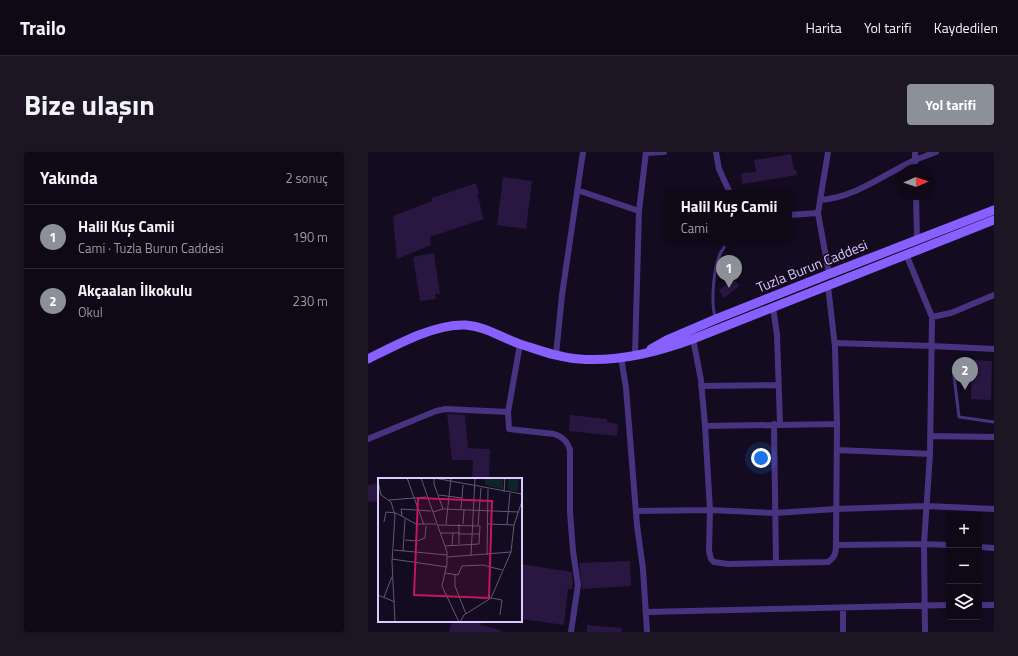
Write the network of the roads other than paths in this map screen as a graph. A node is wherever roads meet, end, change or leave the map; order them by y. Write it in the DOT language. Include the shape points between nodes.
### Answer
graph roads {
  1 [pos="583,152"];
  2 [pos="664,152"];
  3 [pos="716,152"];
  4 [pos="828,152"];
  5 [pos="915,152"];
  6 [pos="936,152"];
  7 [pos="646,153"];
  8 [pos="915,160"];
  9 [pos="915,164"];
  10 [pos="577,190"];
  11 [pos="729,190"];
  12 [pos="820,200"];
  13 [pos="916,200"];
  14 [pos="994,210"];
  15 [pos="639,211"];
  16 [pos="818,213"];
  17 [pos="792,215"];
  18 [pos="994,220"];
  19 [pos="917,240"];
  20 [pos="728,242"];
  21 [pos="906,254"];
  22 [pos="829,274"];
  23 [pos="828,286"];
  24 [pos="994,295"];
  25 [pos="773,307"];
  26 [pos="932,317"];
  27 [pos="716,319"];
  28 [pos="692,339"];
  29 [pos="835,343"];
  30 [pos="520,344"];
  31 [pos="932,346"];
  32 [pos="994,349"];
  33 [pos="639,354"];
  34 [pos="556,355"];
  35 [pos="621,357"];
  36 [pos="368,358"];
  37 [pos="953,368"];
  38 [pos="778,385"];
  39 [pos="701,386"];
  40 [pos="508,412"];
  41 [pos="994,422"];
  42 [pos="777,424"];
  43 [pos="837,424"];
  44 [pos="705,426"];
  45 [pos="930,436"];
  46 [pos="994,437"];
  47 [pos="368,439"];
  48 [pos="837,450"];
  49 [pos="930,454"];
  50 [pos="926,506"];
  51 [pos="836,509"];
  52 [pos="994,509"];
  53 [pos="710,510"];
  54 [pos="636,511"];
  55 [pos="775,513"];
  56 [pos="924,544"];
  57 [pos="836,545"];
  58 [pos="946,545"];
  59 [pos="982,547"];
  60 [pos="994,548"];
  61 [pos="776,563"];
  62 [pos="924,605"];
  63 [pos="946,605"];
  64 [pos="982,605"];
  65 [pos="994,605"];
  66 [pos="843,608"];
  67 [pos="646,612"];
  68 [pos="571,632"];
  69 [pos="648,632"];
  70 [pos="843,632"];
  71 [pos="925,632"];
  1 -- 10 [label="street"];
  2 -- 7 [label="street"];
  3 -- 11 [label="street" via="719,169"];
  4 -- 12 [label="street"];
  5 -- 8 [label="street"];
  6 -- 8 [label="street"];
  7 -- 15 [label="street"];
  8 -- 9 [label="street"];
  8 -- 12 [label="street" via="868,186"];
  10 -- 15 [label="street"];
  10 -- 34 [label="street"];
  12 -- 16 [label="street"];
  13 -- 19 [label="street"];
  14 -- 19 [label="main road, Tuzla Burun Caddesi"];
  15 -- 33 [label="street"];
  16 -- 17 [label="street"];
  16 -- 22 [label="street"];
  18 -- 21 [label="main road, Tuzla Burun Caddesi"];
  19 -- 22 [label="main road, Tuzla Burun Caddesi"];
  20 -- 27 [label="lane" via="721,253 715,274"];
  21 -- 23 [label="main road, Tuzla Burun Caddesi"];
  21 -- 26 [label="street"];
  22 -- 27 [label="main road, Tuzla Burun Caddesi"];
  23 -- 25 [label="main road, Tuzla Burun Caddesi"];
  23 -- 29 [label="street"];
  24 -- 26 [label="street" via="951,313"];
  25 -- 28 [label="main road, Tuzla Burun Caddesi"];
  25 -- 38 [label="street" via="777,335"];
  26 -- 31 [label="street"];
  27 -- 33 [label="main road, Tuzla Burun Caddesi"];
  28 -- 33 [label="main road, Tuzla Burun Caddesi" via="668,348"];
  28 -- 39 [label="street"];
  29 -- 31 [label="street"];
  29 -- 43 [label="street"];
  30 -- 34 [label="main road, Tuzla Burun Caddesi"];
  30 -- 36 [label="main road, Tuzla Burun Caddesi" via="481,328 454,326 425,333"];
  30 -- 40 [label="street"];
  31 -- 32 [label="street"];
  31 -- 45 [label="street"];
  33 -- 35 [label="main road, Tuzla Burun Caddesi"];
  34 -- 35 [label="main road, Tuzla Burun Caddesi" via="584,359"];
  35 -- 54 [label="street"];
  37 -- 41 [label="lane" via="959,417"];
  38 -- 39 [label="street"];
  38 -- 42 [label="street"];
  39 -- 44 [label="street"];
  40 -- 47 [label="street" via="446,409"];
  40 -- 68 [label="street" via="509,429 554,434 561,437 570,450 570,512 578,585"];
  42 -- 43 [label="street"];
  42 -- 44 [label="street"];
  42 -- 55 [label="street"];
  43 -- 48 [label="street"];
  44 -- 53 [label="street"];
  45 -- 46 [label="street"];
  45 -- 49 [label="street"];
  48 -- 49 [label="street"];
  48 -- 51 [label="street"];
  49 -- 50 [label="street"];
  50 -- 51 [label="street"];
  50 -- 52 [label="street"];
  50 -- 56 [label="street"];
  51 -- 55 [label="street"];
  51 -- 57 [label="street"];
  53 -- 54 [label="street"];
  53 -- 55 [label="street"];
  53 -- 61 [label="street" via="709,547 714,562"];
  54 -- 67 [label="street"];
  55 -- 61 [label="street"];
  56 -- 57 [label="street"];
  56 -- 58 [label="street"];
  56 -- 62 [label="street"];
  57 -- 61 [label="street" via="836,553 828,562"];
  59 -- 60 [label="street"];
  62 -- 63 [label="street"];
  62 -- 66 [label="street"];
  62 -- 71 [label="street"];
  64 -- 65 [label="street"];
  66 -- 67 [label="street"];
  66 -- 70 [label="street"];
  67 -- 69 [label="street"];
}
